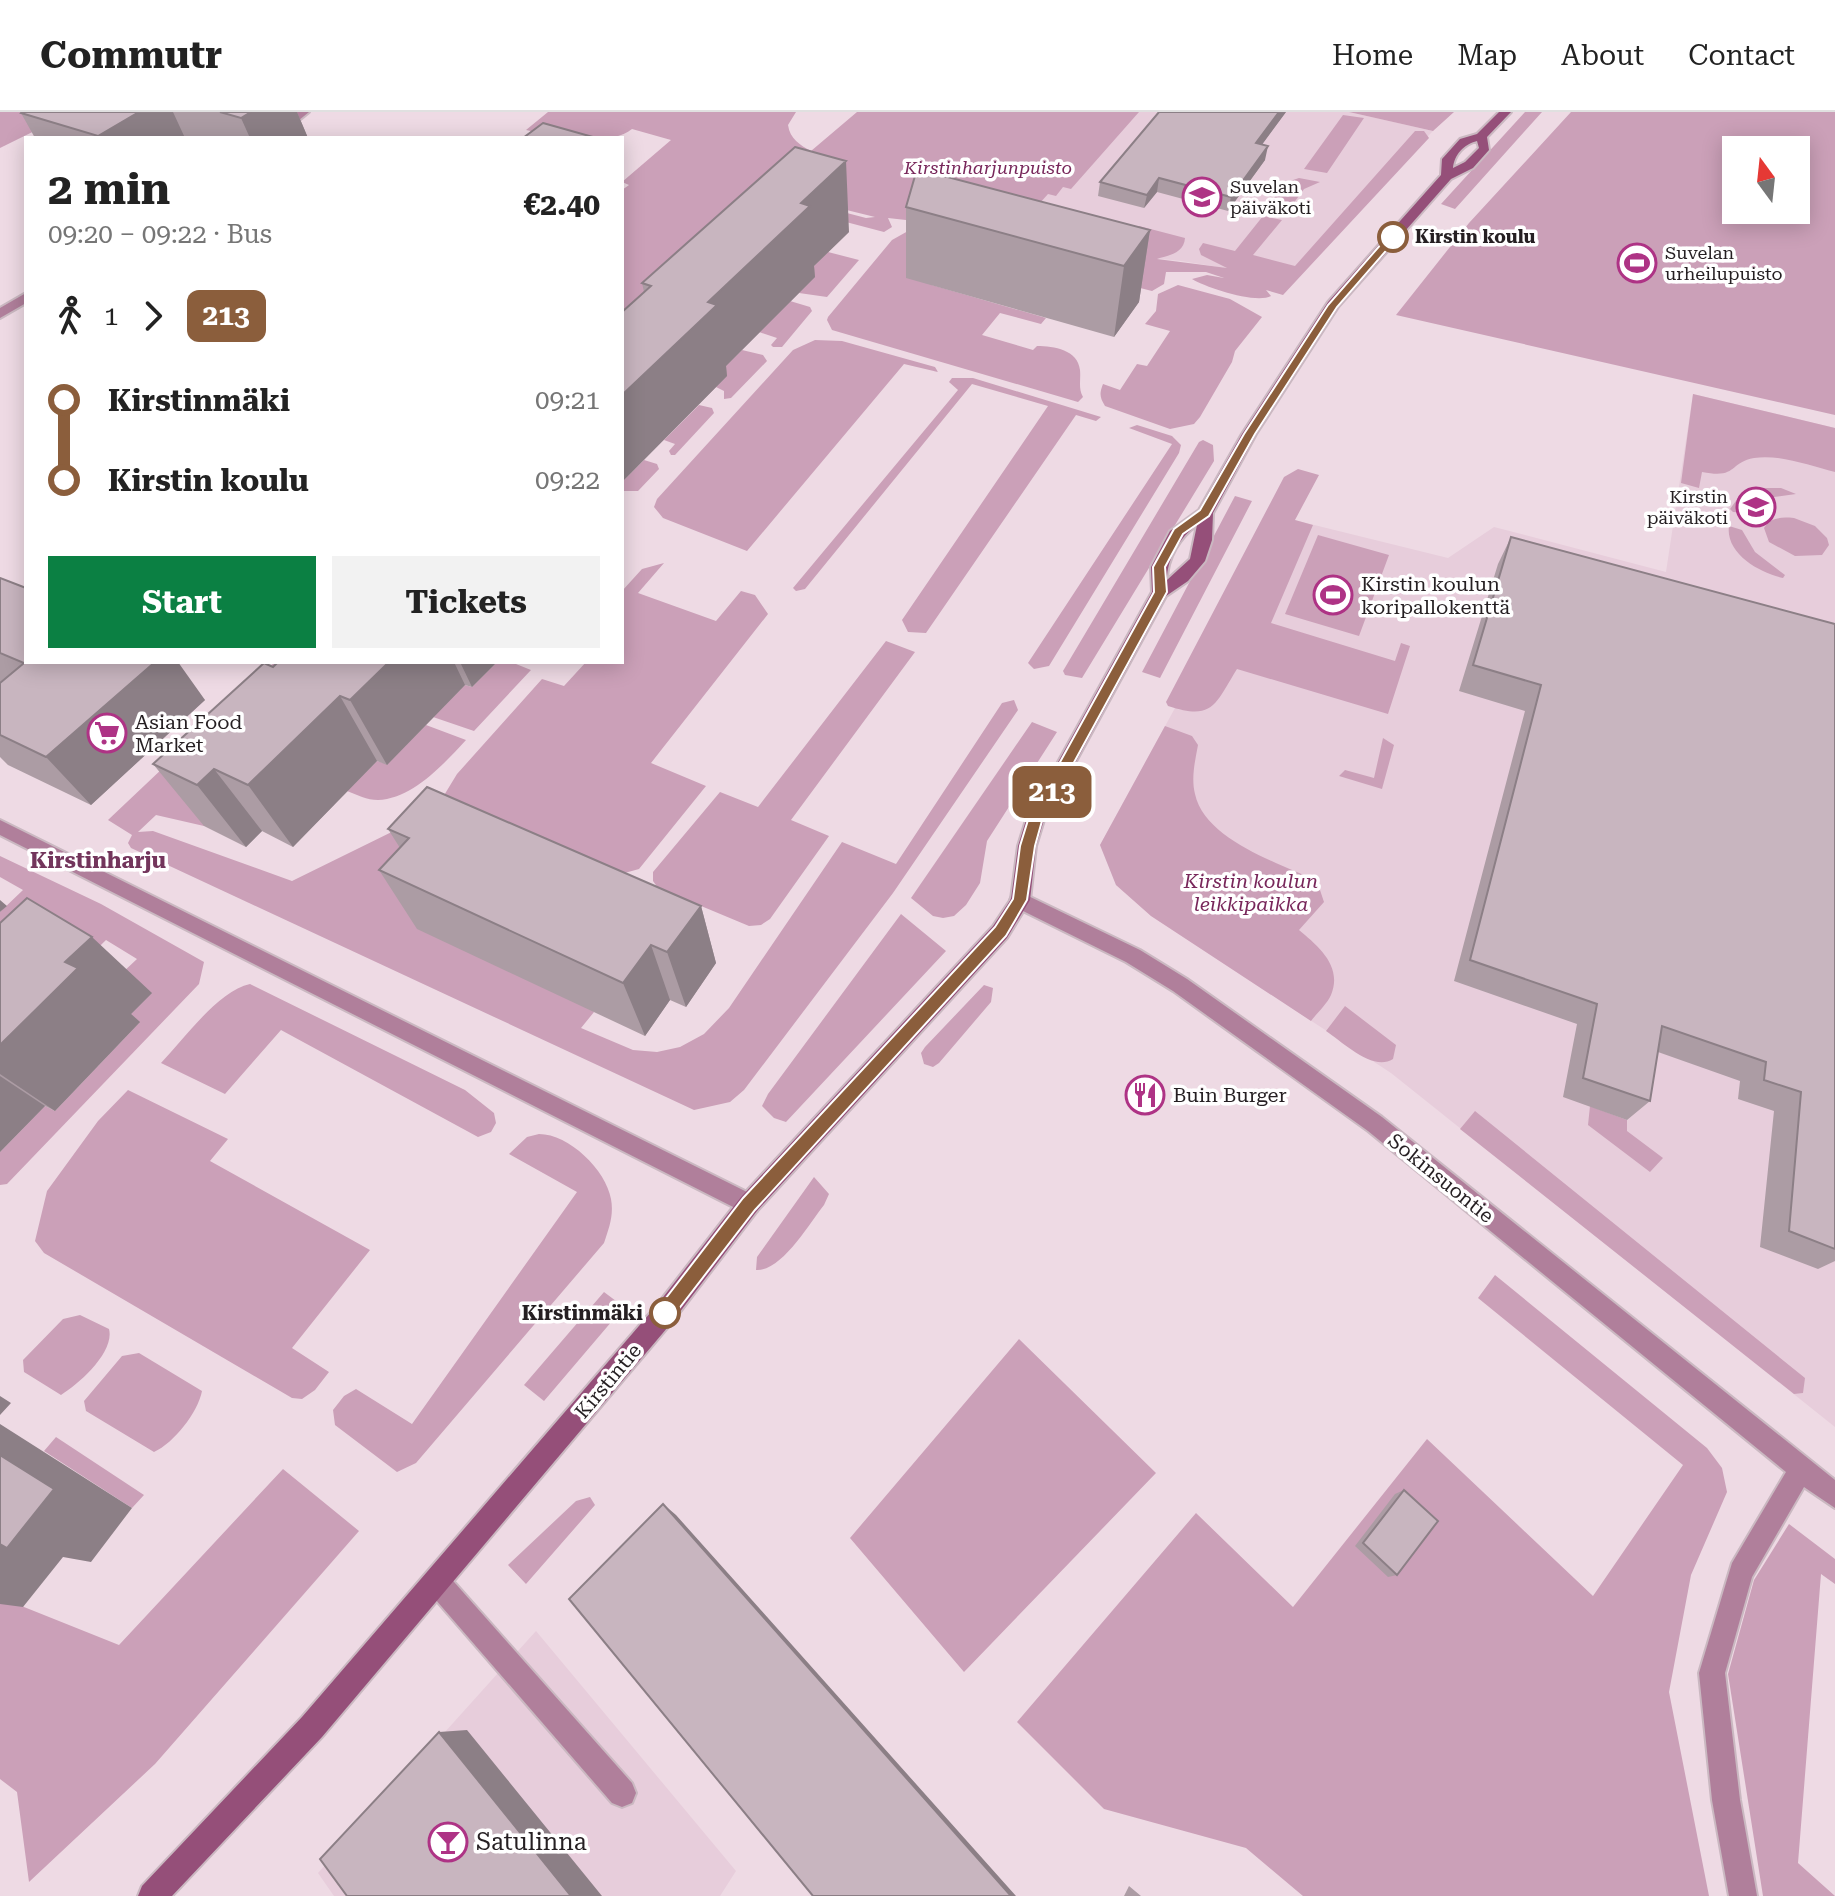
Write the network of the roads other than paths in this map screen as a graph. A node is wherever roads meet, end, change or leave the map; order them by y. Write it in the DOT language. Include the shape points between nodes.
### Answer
graph roads {
  1 [pos="303,112"];
  2 [pos="1505,112"];
  3 [pos="273,136"];
  4 [pos="1481,137"];
  5 [pos="1447,176"];
  6 [pos="24,298"];
  7 [pos="0,314"];
  8 [pos="1205,513"];
  9 [pos="1160,592"];
  10 [pos="0,827"];
  11 [pos="1020,900"];
  12 [pos="749,1204"];
  13 [pos="1802,1469"];
  14 [pos="1835,1496"];
  15 [pos="438,1583"];
  16 [pos="622,1793"];
  17 [pos="152,1896"];
  18 [pos="1743,1896"];
  1 -- 3 [label="street"];
  2 -- 4 [label="street, Kirstintie"];
  4 -- 5 [label="street, Kirstintie" via="1464,141 1448,159"];
  4 -- 5 [label="street, Kirstintie" via="1485,148 1469,165"];
  5 -- 8 [label="street, Kirstintie" via="1333,305"];
  6 -- 7 [label="street"];
  8 -- 9 [label="street, Kirstintie" via="1178,531 1159,567"];
  8 -- 9 [label="street, Kirstintie" via="1206,540 1187,577"];
  9 -- 11 [label="street, Kirstintie" via="1035,820"];
  10 -- 12 [label="street"];
  11 -- 12 [label="street, Kirstintie" via="1000,932"];
  11 -- 13 [label="street, Sokinsuontie" via="1180,985 1375,1124"];
  12 -- 15 [label="street, Kirstintie" via="665,1313"];
  13 -- 14 [label="street, Sokinsuontie"];
  13 -- 18 [label="street" via="1741,1572 1712,1673"];
  15 -- 16 [label="street"];
  15 -- 17 [label="street, Kirstintie" via="312,1727"];
}
